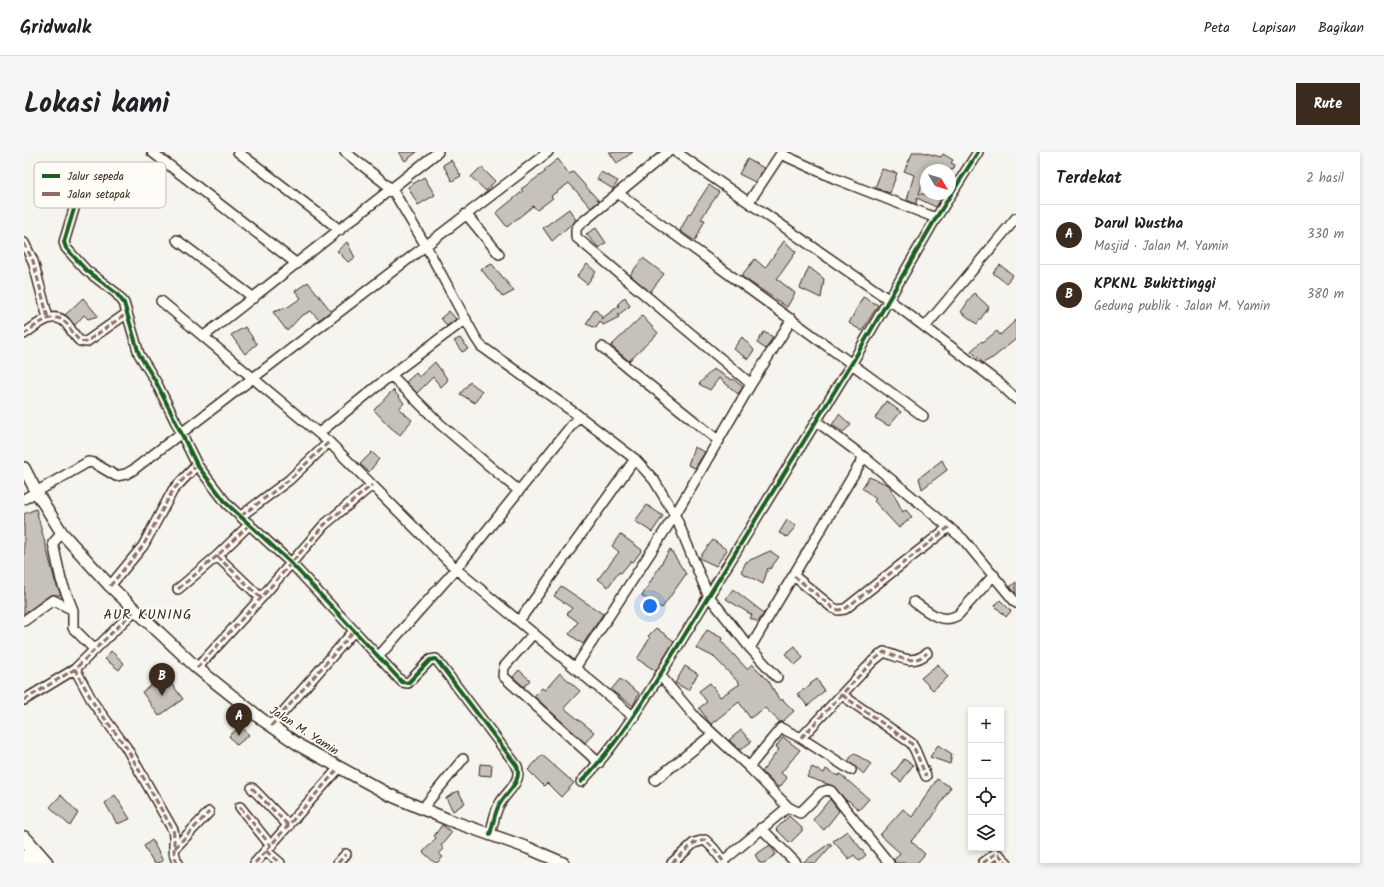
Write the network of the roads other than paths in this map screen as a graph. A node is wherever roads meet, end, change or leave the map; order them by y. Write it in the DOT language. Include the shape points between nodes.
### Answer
graph roads {
  1 [pos="152,152"];
  2 [pos="238,152"];
  3 [pos="345,152"];
  4 [pos="438,152"];
  5 [pos="548,152"];
  6 [pos="668,152"];
  7 [pos="676,152"];
  8 [pos="978,152"];
  9 [pos="782,153"];
  10 [pos="165,162"];
  11 [pos="166,163"];
  12 [pos="391,189"];
  13 [pos="619,194"];
  14 [pos="749,202"];
  15 [pos="74,209"];
  16 [pos="466,214"];
  17 [pos="936,218"];
  18 [pos="1016,218"];
  19 [pos="340,230"];
  20 [pos="177,240"];
  21 [pos="24,243"];
  22 [pos="426,246"];
  23 [pos="499,254"];
  24 [pos="297,264"];
  25 [pos="254,298"];
  26 [pos="888,299"];
  27 [pos="161,302"];
  28 [pos="126,314"];
  29 [pos="48,318"];
  30 [pos="466,318"];
  31 [pos="792,319"];
  32 [pos="926,327"];
  33 [pos="24,334"];
  34 [pos="204,336"];
  35 [pos="602,347"];
  36 [pos="852,363"];
  37 [pos="390,375"];
  38 [pos="254,378"];
  39 [pos="751,384"];
  40 [pos="1015,396"];
  41 [pos="579,416"];
  42 [pos="923,416"];
  43 [pos="816,421"];
  44 [pos="181,431"];
  45 [pos="319,433"];
  46 [pos="719,441"];
  47 [pos="329,442"];
  48 [pos="864,457"];
  49 [pos="635,459"];
  50 [pos="197,465"];
  51 [pos="24,468"];
  52 [pos="372,485"];
  53 [pos="519,491"];
  54 [pos="37,493"];
  55 [pos="24,499"];
  56 [pos="675,515"];
  57 [pos="241,516"];
  58 [pos="250,524"];
  59 [pos="949,527"];
  60 [pos="62,533"];
  61 [pos="217,556"];
  62 [pos="291,563"];
  63 [pos="456,569"];
  64 [pos="994,575"];
  65 [pos="794,576"];
  66 [pos="110,586"];
  67 [pos="178,589"];
  68 [pos="708,595"];
  69 [pos="261,598"];
  70 [pos="914,602"];
  71 [pos="1016,603"];
  72 [pos="73,610"];
  73 [pos="134,611"];
  74 [pos="24,620"];
  75 [pos="518,621"];
  76 [pos="354,631"];
  77 [pos="534,633"];
  78 [pos="750,648"];
  79 [pos="95,650"];
  80 [pos="927,653"];
  81 [pos="378,656"];
  82 [pos="197,668"];
  83 [pos="575,668"];
  84 [pos="75,669"];
  85 [pos="660,675"];
  86 [pos="777,677"];
  87 [pos="842,696"];
  88 [pos="24,700"];
  89 [pos="634,717"];
  90 [pos="271,726"];
  91 [pos="713,734"];
  92 [pos="801,738"];
  93 [pos="463,759"];
  94 [pos="599,763"];
  95 [pos="749,767"];
  96 [pos="338,769"];
  97 [pos="851,770"];
  98 [pos="926,776"];
  99 [pos="656,780"];
  100 [pos="581,782"];
  101 [pos="252,788"];
  102 [pos="240,807"];
  103 [pos="788,807"];
  104 [pos="422,809"];
  105 [pos="209,812"];
  106 [pos="289,826"];
  107 [pos="761,828"];
  108 [pos="490,834"];
  109 [pos="24,839"];
  110 [pos="175,848"];
  111 [pos="269,848"];
  112 [pos="346,854"];
  113 [pos="24,858"];
  114 [pos="723,862"];
  115 [pos="29,863"];
  116 [pos="45,863"];
  117 [pos="178,863"];
  118 [pos="255,863"];
  119 [pos="280,863"];
  120 [pos="338,863"];
  121 [pos="563,863"];
  122 [pos="672,863"];
  123 [pos="796,863"];
  124 [pos="889,863"];
  125 [pos="983,863"];
  126 [pos="1007,863"];
  1 -- 10 [label="street"];
  2 -- 19 [label="street"];
  3 -- 12 [label="street"];
  4 -- 12 [label="street"];
  5 -- 16 [label="street"];
  6 -- 13 [label="street"];
  7 -- 14 [label="street"];
  8 -- 17 [label="street"];
  9 -- 14 [label="street"];
  9 -- 17 [label="street" via="836,178"];
  11 -- 24 [label="street"];
  12 -- 19 [label="street"];
  12 -- 22 [label="street"];
  13 -- 31 [label="street"];
  13 -- 39 [label="street" via="576,228 576,237"];
  14 -- 26 [label="street"];
  15 -- 28 [label="street" via="64,242 66,248 86,270 116,293 124,303"];
  16 -- 22 [label="street"];
  16 -- 23 [label="street"];
  17 -- 26 [label="street"];
  18 -- 32 [label="street"];
  19 -- 24 [label="street"];
  20 -- 25 [label="street"];
  21 -- 29 [label="street" via="33,261"];
  22 -- 30 [label="street"];
  22 -- 38 [label="street"];
  24 -- 25 [label="street"];
  25 -- 34 [label="street"];
  26 -- 32 [label="street"];
  26 -- 36 [label="street"];
  27 -- 34 [label="street"];
  28 -- 29 [label="street" via="84,343 62,320"];
  28 -- 44 [label="street" via="139,354"];
  29 -- 33 [label="street"];
  30 -- 37 [label="street"];
  30 -- 41 [label="street" via="481,346"];
  31 -- 36 [label="street"];
  31 -- 39 [label="street"];
  32 -- 40 [label="street"];
  34 -- 38 [label="street"];
  35 -- 46 [label="street"];
  36 -- 42 [label="street"];
  36 -- 43 [label="street"];
  37 -- 45 [label="street"];
  37 -- 53 [label="street" via="440,424"];
  38 -- 44 [label="street"];
  38 -- 45 [label="street"];
  39 -- 46 [label="street"];
  41 -- 49 [label="street"];
  41 -- 53 [label="street"];
  43 -- 48 [label="street"];
  43 -- 68 [label="street"];
  44 -- 50 [label="street"];
  44 -- 54 [label="street" via="126,474 116,476 94,462 88,462"];
  45 -- 47 [label="street"];
  46 -- 56 [label="street"];
  47 -- 52 [label="street"];
  47 -- 57 [label="street" via="289,480"];
  48 -- 59 [label="street"];
  48 -- 65 [label="street"];
  49 -- 56 [label="street" via="654,480"];
  49 -- 75 [label="street"];
  50 -- 57 [label="street" via="227,504"];
  50 -- 66 [label="street" via="173,490 143,546"];
  51 -- 54 [label="street, Jalan M. Yamin"];
  52 -- 62 [label="street" via="324,525"];
  52 -- 63 [label="street"];
  53 -- 63 [label="street"];
  54 -- 55 [label="street"];
  54 -- 60 [label="street, Jalan M. Yamin"];
  56 -- 68 [label="street"];
  56 -- 83 [label="street"];
  57 -- 58 [label="street"];
  58 -- 61 [label="street"];
  58 -- 62 [label="street"];
  59 -- 64 [label="street" via="963,539"];
  59 -- 65 [label="street" via="844,609 833,608"];
  60 -- 66 [label="street, Jalan M. Yamin"];
  60 -- 72 [label="street" via="53,543 61,580"];
  61 -- 67 [label="street"];
  61 -- 69 [label="street"];
  62 -- 69 [label="street"];
  62 -- 76 [label="street"];
  63 -- 75 [label="street"];
  63 -- 81 [label="street"];
  64 -- 70 [label="street" via="958,615 952,618 944,620 936,617"];
  64 -- 71 [label="street"];
  65 -- 78 [label="street"];
  66 -- 73 [label="street, Jalan M. Yamin"];
  68 -- 78 [label="street"];
  68 -- 85 [label="street"];
  69 -- 82 [label="street"];
  72 -- 74 [label="street" via="53,600"];
  72 -- 79 [label="street" via="73,628"];
  73 -- 79 [label="street"];
  73 -- 82 [label="street, Jalan M. Yamin"];
  75 -- 77 [label="street"];
  76 -- 81 [label="street"];
  76 -- 90 [label="street"];
  77 -- 83 [label="street"];
  77 -- 94 [label="street" via="504,667 503,676"];
  78 -- 86 [label="street"];
  79 -- 84 [label="street"];
  80 -- 87 [label="street" via="915,661 884,652"];
  81 -- 108 [label="street" via="405,684 430,660 436,660 517,766 517,780 501,801"];
  82 -- 90 [label="street, Jalan M. Yamin"];
  83 -- 89 [label="street"];
  84 -- 88 [label="street"];
  84 -- 110 [label="street" via="94,704 126,747 173,830"];
  85 -- 89 [label="street"];
  85 -- 91 [label="street"];
  87 -- 92 [label="street"];
  87 -- 98 [label="street" via="910,743 916,750"];
  89 -- 94 [label="street"];
  90 -- 96 [label="street, Jalan M. Yamin"];
  91 -- 95 [label="street"];
  91 -- 99 [label="street"];
  92 -- 95 [label="street" via="781,728"];
  92 -- 97 [label="street"];
  93 -- 104 [label="street"];
  94 -- 100 [label="street"];
  95 -- 103 [label="street"];
  96 -- 104 [label="street, Jalan M. Yamin"];
  96 -- 106 [label="street"];
  101 -- 106 [label="street"];
  102 -- 111 [label="street"];
  103 -- 107 [label="street"];
  103 -- 124 [label="street" via="800,813 821,792 831,791"];
  104 -- 108 [label="street, Jalan M. Yamin"];
  105 -- 110 [label="street"];
  106 -- 111 [label="street"];
  107 -- 114 [label="street"];
  107 -- 123 [label="street"];
  108 -- 121 [label="street, Jalan M. Yamin"];
  109 -- 116 [label="highway"];
  110 -- 117 [label="street" via="175,860"];
  111 -- 118 [label="street"];
  111 -- 119 [label="street"];
  112 -- 120 [label="street"];
  113 -- 115 [label="highway"];
  114 -- 122 [label="street" via="705,840 694,843"];
  125 -- 126 [label="street" via="995,854"];
}
